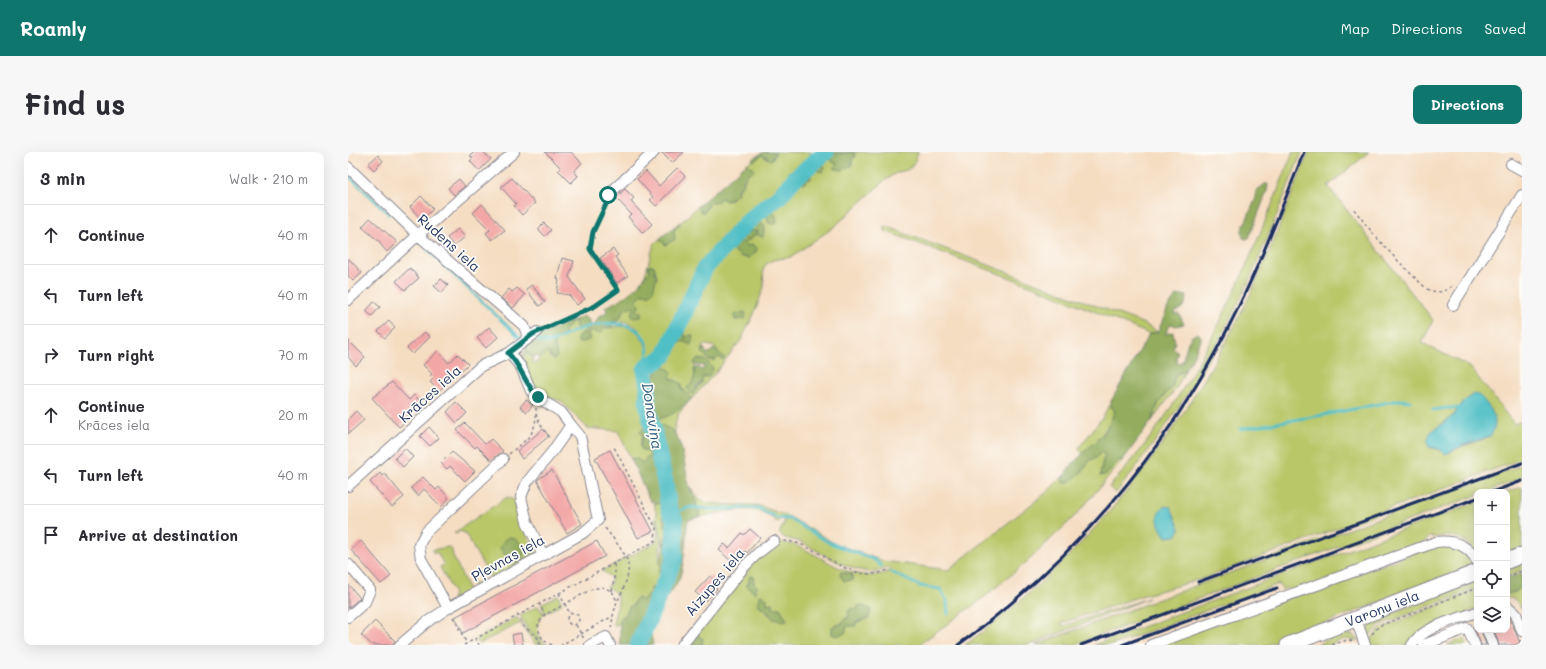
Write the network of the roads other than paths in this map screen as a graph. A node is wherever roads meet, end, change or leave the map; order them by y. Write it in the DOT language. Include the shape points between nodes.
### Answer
graph roads {
  1 [pos="514,152"];
  2 [pos="654,152"];
  3 [pos="1511,164"];
  4 [pos="348,167"];
  5 [pos="1522,170"];
  6 [pos="608,195"];
  7 [pos="1522,195"];
  8 [pos="418,235"];
  9 [pos="348,300"];
  10 [pos="1453,305"];
  11 [pos="537,332"];
  12 [pos="526,339"];
  13 [pos="508,353"];
  14 [pos="571,425"];
  15 [pos="503,458"];
  16 [pos="348,486"];
  17 [pos="774,541"];
  18 [pos="543,555"];
  19 [pos="1522,555"];
  20 [pos="1474,557"];
  21 [pos="1510,560"];
  22 [pos="348,564"];
  23 [pos="1474,573"];
  24 [pos="448,608"];
  25 [pos="1510,609"];
  26 [pos="1474,613"];
  27 [pos="348,617"];
  28 [pos="1356,619"];
  29 [pos="1522,631"];
  30 [pos="1488,633"];
  31 [pos="608,641"];
  32 [pos="587,642"];
  33 [pos="1361,644"];
  34 [pos="400,645"];
  35 [pos="682,645"];
  36 [pos="1151,645"];
  37 [pos="1288,645"];
  38 [pos="1412,645"];
  39 [pos="1424,645"];
  40 [pos="1475,645"];
  41 [pos="1493,645"];
  1 -- 8 [label="street"];
  2 -- 6 [label="street"];
  3 -- 5 [label="street"];
  4 -- 8 [label="street, Rudens iela"];
  7 -- 10 [label="street"];
  8 -- 9 [label="street"];
  8 -- 12 [label="street, Rudens iela" via="524,326"];
  11 -- 12 [label="street, Krāces iela"];
  12 -- 13 [label="street, Krāces iela"];
  13 -- 14 [label="street" via="521,367 531,391 561,412"];
  13 -- 16 [label="street, Krāces iela" via="481,366"];
  14 -- 18 [label="street" via="527,482 521,497 527,522"];
  14 -- 18 [label="street, Pļevnas iela" via="580,436 598,520 583,533"];
  15 -- 24 [label="street" via="426,532 419,545 421,560"];
  17 -- 35 [label="street, Aizupes iela" via="758,552 744,567"];
  18 -- 24 [label="street, Pļevnas iela"];
  19 -- 21 [label="highway"];
  20 -- 36 [label="street" via="1462,545 1446,541 1436,542"];
  22 -- 27 [label="street" via="370,590 365,602"];
  23 -- 28 [label="highway, Varoņu iela"];
  24 -- 34 [label="street, Pļevnas iela"];
  25 -- 29 [label="street" via="1516,614"];
  26 -- 38 [label="street" via="1427,631"];
  28 -- 33 [label="street"];
  28 -- 37 [label="highway, Varoņu iela"];
  30 -- 41 [label="street"];
  31 -- 32 [label="street"];
  39 -- 40 [label="street" via="1467,628"];
}
